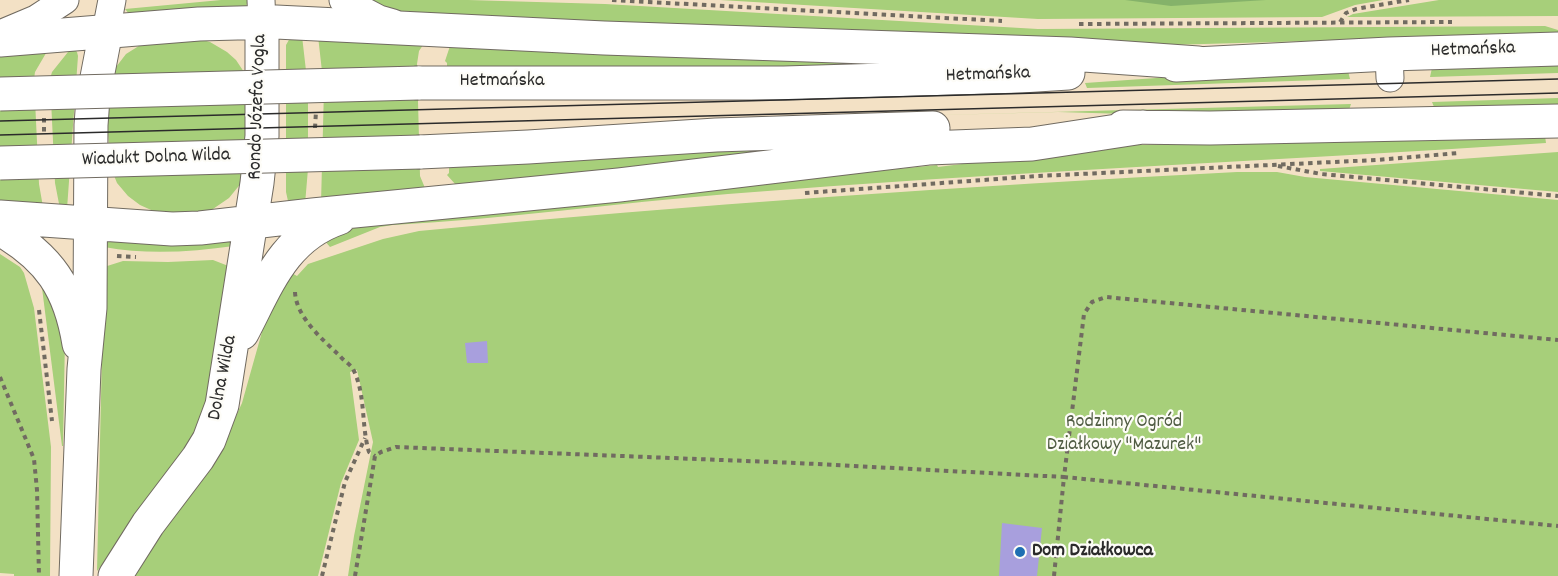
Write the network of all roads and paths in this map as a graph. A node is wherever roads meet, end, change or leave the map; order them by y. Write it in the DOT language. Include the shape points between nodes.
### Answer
graph roads {
  1 [pos="65,0"];
  2 [pos="343,0"];
  3 [pos="612,0"];
  4 [pos="1409,0"];
  5 [pos="261,11"];
  6 [pos="109,16"];
  7 [pos="1004,21"];
  8 [pos="1339,22"];
  9 [pos="1458,22"];
  10 [pos="1070,24"];
  11 [pos="412,28"];
  12 [pos="0,34"];
  13 [pos="0,40"];
  14 [pos="1558,49"];
  15 [pos="1198,63"];
  16 [pos="1390,90"];
  17 [pos="0,94"];
  18 [pos="316,100"];
  19 [pos="44,113"];
  20 [pos="1558,121"];
  21 [pos="1143,127"];
  22 [pos="315,135"];
  23 [pos="45,136"];
  24 [pos="420,152"];
  25 [pos="1467,153"];
  26 [pos="0,163"];
  27 [pos="1271,165"];
  28 [pos="800,194"];
  29 [pos="1558,196"];
  30 [pos="371,209"];
  31 [pos="0,217"];
  32 [pos="251,222"];
  33 [pos="92,224"];
  34 [pos="0,229"];
  35 [pos="295,285"];
  36 [pos="39,306"];
  37 [pos="1558,340"];
  38 [pos="230,356"];
  39 [pos="84,369"];
  40 [pos="0,377"];
  41 [pos="53,424"];
  42 [pos="365,438"];
  43 [pos="375,456"];
  44 [pos="1064,477"];
  45 [pos="1558,526"];
  46 [pos="39,576"];
  47 [pos="76,576"];
  48 [pos="115,576"];
  49 [pos="322,576"];
  50 [pos="355,576"];
  51 [pos="1054,576"];
  1 -- 12 [label="street"];
  2 -- 11 [label="street" via="379,19"];
  3 -- 7 [label="path"];
  4 -- 8 [label="path" via="1356,9"];
  5 -- 6 [label="main road, Rondo Józefa Vogla" via="199,24"];
  5 -- 11 [label="main road"];
  5 -- 32 [label="main road, Rondo Józefa Vogla" via="262,136"];
  6 -- 13 [label="main road, Rondo Józefa Vogla"];
  6 -- 33 [label="main road" via="93,98"];
  8 -- 9 [label="path"];
  8 -- 10 [label="path"];
  11 -- 15 [label="main road" via="1070,54"];
  14 -- 16 [label="main road, Hetmańska"];
  15 -- 16 [label="main road, Hetmańska"];
  15 -- 17 [label="main road, Hetmańska, bridge" via="1021,76 784,83 418,83"];
  16 -- 20 [label="main road, Hetmańska"];
  16 -- 21 [label="main road, Hetmańska" via="1210,129"];
  18 -- 22 [label="path"];
  19 -- 23 [label="path"];
  21 -- 24 [label="main road, Hetmańska" via="801,131"];
  21 -- 30 [label="main road" via="1032,144 928,148 619,185"];
  24 -- 26 [label="main road, Wiadukt Dolna Wilda, bridge"];
  25 -- 27 [label="path"];
  27 -- 28 [label="path" via="1038,176"];
  27 -- 29 [label="path" via="1321,174"];
  30 -- 32 [label="main road"];
  30 -- 38 [label="main road" via="328,222 294,245 270,279"];
  31 -- 33 [label="main road"];
  32 -- 33 [label="main road" via="182,229"];
  32 -- 38 [label="main road, Dolna Wilda"];
  33 -- 39 [label="main road"];
  34 -- 39 [label="main road" via="30,249 52,272 73,315"];
  35 -- 42 [label="path" via="297,303 307,320 352,367"];
  36 -- 41 [label="path"];
  37 -- 44 [label="path" via="1106,297 1092,302 1084,314"];
  38 -- 48 [label="main road, Dolna Wilda" via="222,405 209,440"];
  39 -- 47 [label="main road"];
  40 -- 46 [label="path" via="34,459"];
  42 -- 43 [label="path" via="369,452"];
  42 -- 49 [label="path" via="345,483"];
  43 -- 44 [label="path" via="396,447"];
  43 -- 50 [label="path"];
  44 -- 45 [label="path"];
  44 -- 51 [label="path"];
}
